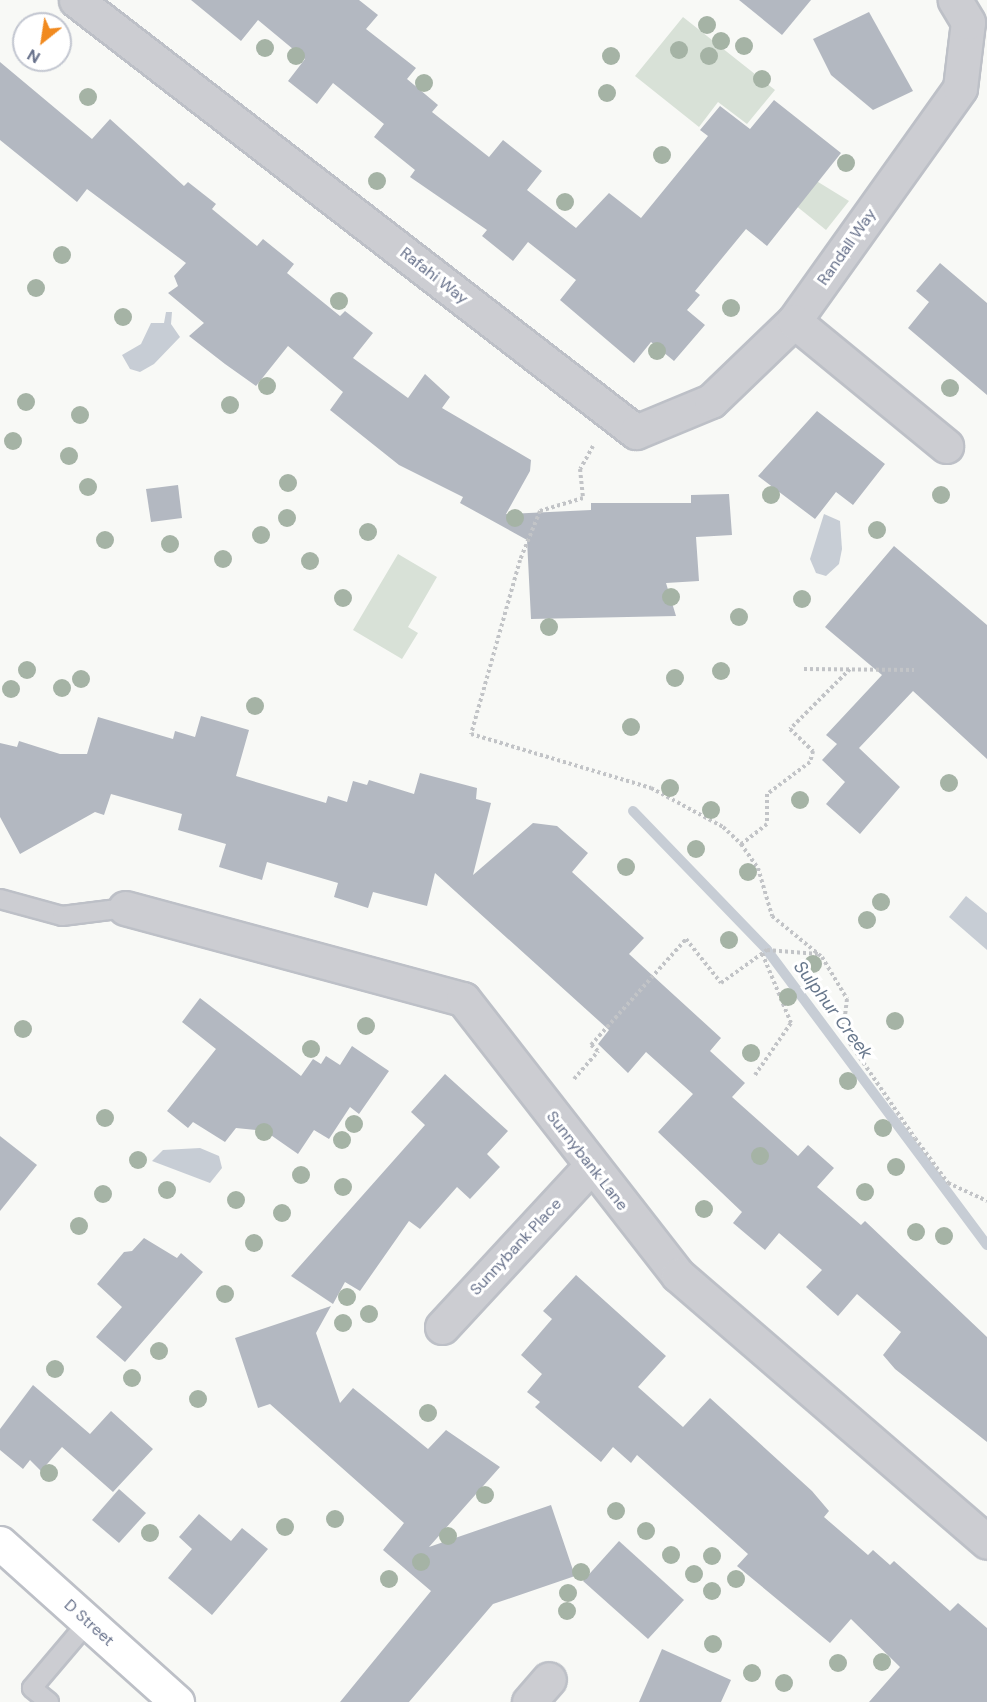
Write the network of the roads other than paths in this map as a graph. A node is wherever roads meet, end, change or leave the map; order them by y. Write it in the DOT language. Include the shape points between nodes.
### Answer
graph roads {
  1 [pos="76,0"];
  2 [pos="955,0"];
  3 [pos="794,321"];
  4 [pos="946,446"];
  5 [pos="0,899"];
  6 [pos="125,908"];
  7 [pos="590,1167"];
  8 [pos="442,1327"];
  9 [pos="987,1542"];
  10 [pos="0,1543"];
  11 [pos="88,1622"];
  12 [pos="49,1702"];
  13 [pos="177,1702"];
  1 -- 3 [label="street, Rafahi Way" via="636,432 711,401"];
  2 -- 3 [label="street, Randall Way" via="968,22 960,88"];
  3 -- 4 [label="street"];
  5 -- 6 [label="lane" via="62,916"];
  6 -- 7 [label="street, Sunnybank Lane" via="463,999"];
  7 -- 8 [label="street, Sunnybank Place"];
  7 -- 9 [label="street, Sunnybank Lane" via="678,1275"];
  10 -- 11 [label="main road, D Street"];
  11 -- 12 [label="lane" via="32,1688"];
  11 -- 13 [label="main road, D Street"];
}
